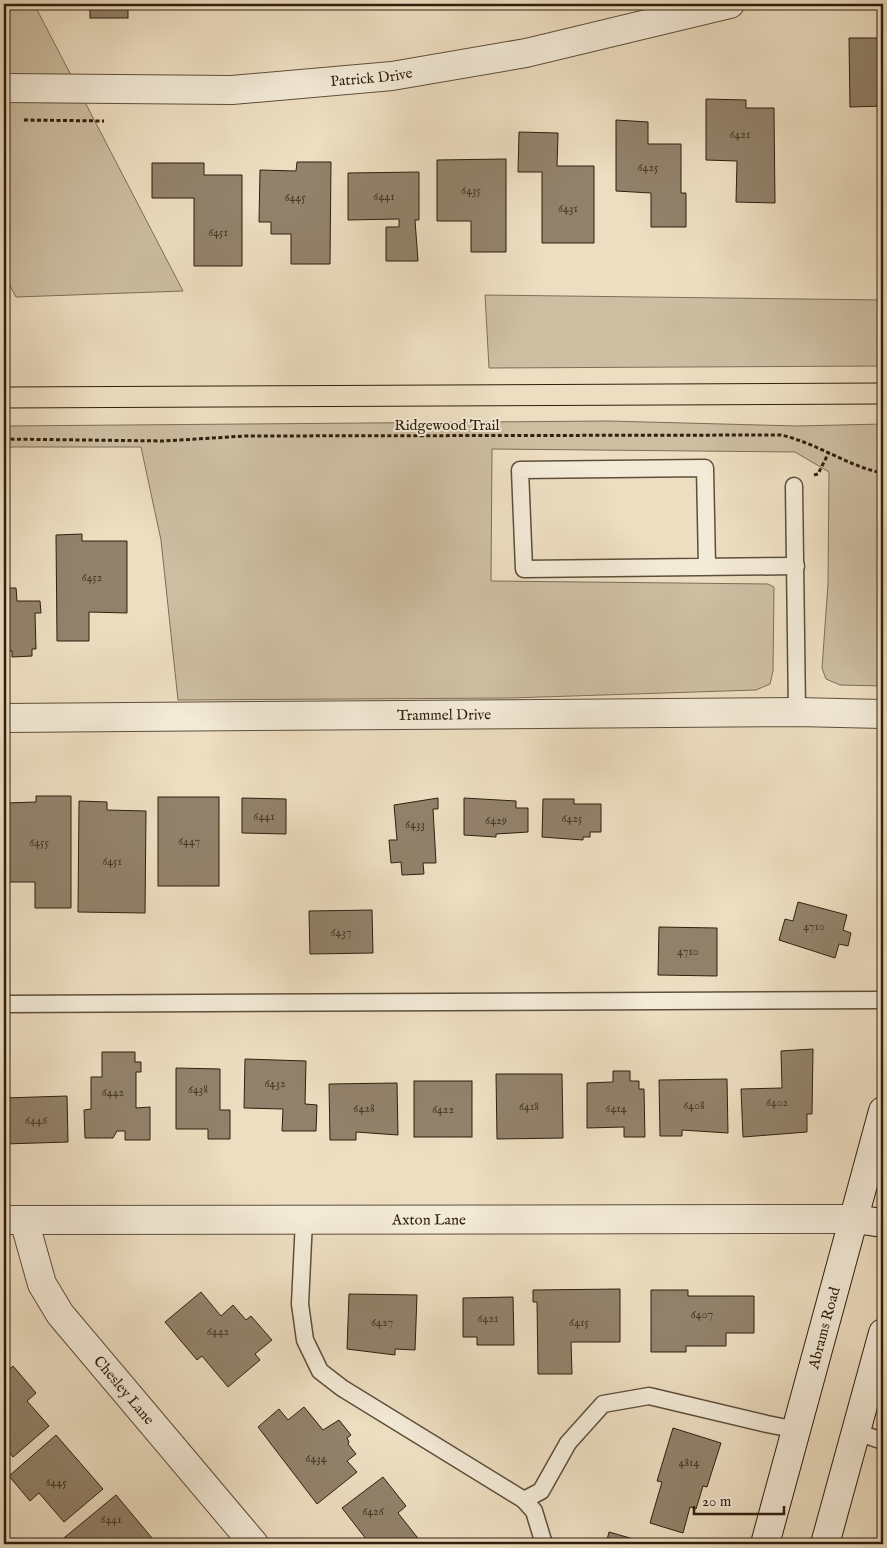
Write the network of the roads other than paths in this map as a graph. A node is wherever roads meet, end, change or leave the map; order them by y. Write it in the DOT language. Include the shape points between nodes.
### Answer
graph roads {
  1 [pos="730,4"];
  2 [pos="4,88"];
  3 [pos="794,486"];
  4 [pos="796,566"];
  5 [pos="707,568"];
  6 [pos="797,712"];
  7 [pos="883,714"];
  8 [pos="4,718"];
  9 [pos="883,1000"];
  10 [pos="4,1004"];
  11 [pos="883,1111"];
  12 [pos="854,1219"];
  13 [pos="14,1220"];
  14 [pos="304,1220"];
  15 [pos="883,1223"];
  16 [pos="883,1333"];
  17 [pos="796,1430"];
  18 [pos="856,1432"];
  19 [pos="883,1441"];
  20 [pos="524,1500"];
  21 [pos="254,1544"];
  22 [pos="544,1544"];
  23 [pos="765,1544"];
  24 [pos="825,1544"];
  1 -- 2 [label="street, Patrick Drive" via="526,54 392,76 232,90"];
  3 -- 4 [label="lane"];
  4 -- 5 [label="lane"];
  4 -- 6 [label="lane"];
  5 -- 5 [label="lane" via="524,569 520,470 704,468"];
  6 -- 7 [label="street, Trammel Drive"];
  6 -- 8 [label="street, Trammel Drive"];
  9 -- 10 [label="lane"];
  11 -- 12 [label="street, Abrams Road"];
  12 -- 14 [label="street, Axton Lane"];
  12 -- 15 [label="street, Axton Lane"];
  12 -- 17 [label="street, Abrams Road"];
  13 -- 14 [label="street, Axton Lane"];
  13 -- 21 [label="street, Chesley Lane" via="42,1284 60,1314"];
  14 -- 20 [label="lane" via="300,1304 305,1340 320,1371 342,1388"];
  16 -- 18 [label="street"];
  17 -- 20 [label="lane" via="648,1396 602,1404 568,1443 541,1491"];
  17 -- 23 [label="street, Abrams Road"];
  18 -- 19 [label="lane"];
  18 -- 24 [label="street"];
  20 -- 22 [label="lane" via="534,1511"];
}
